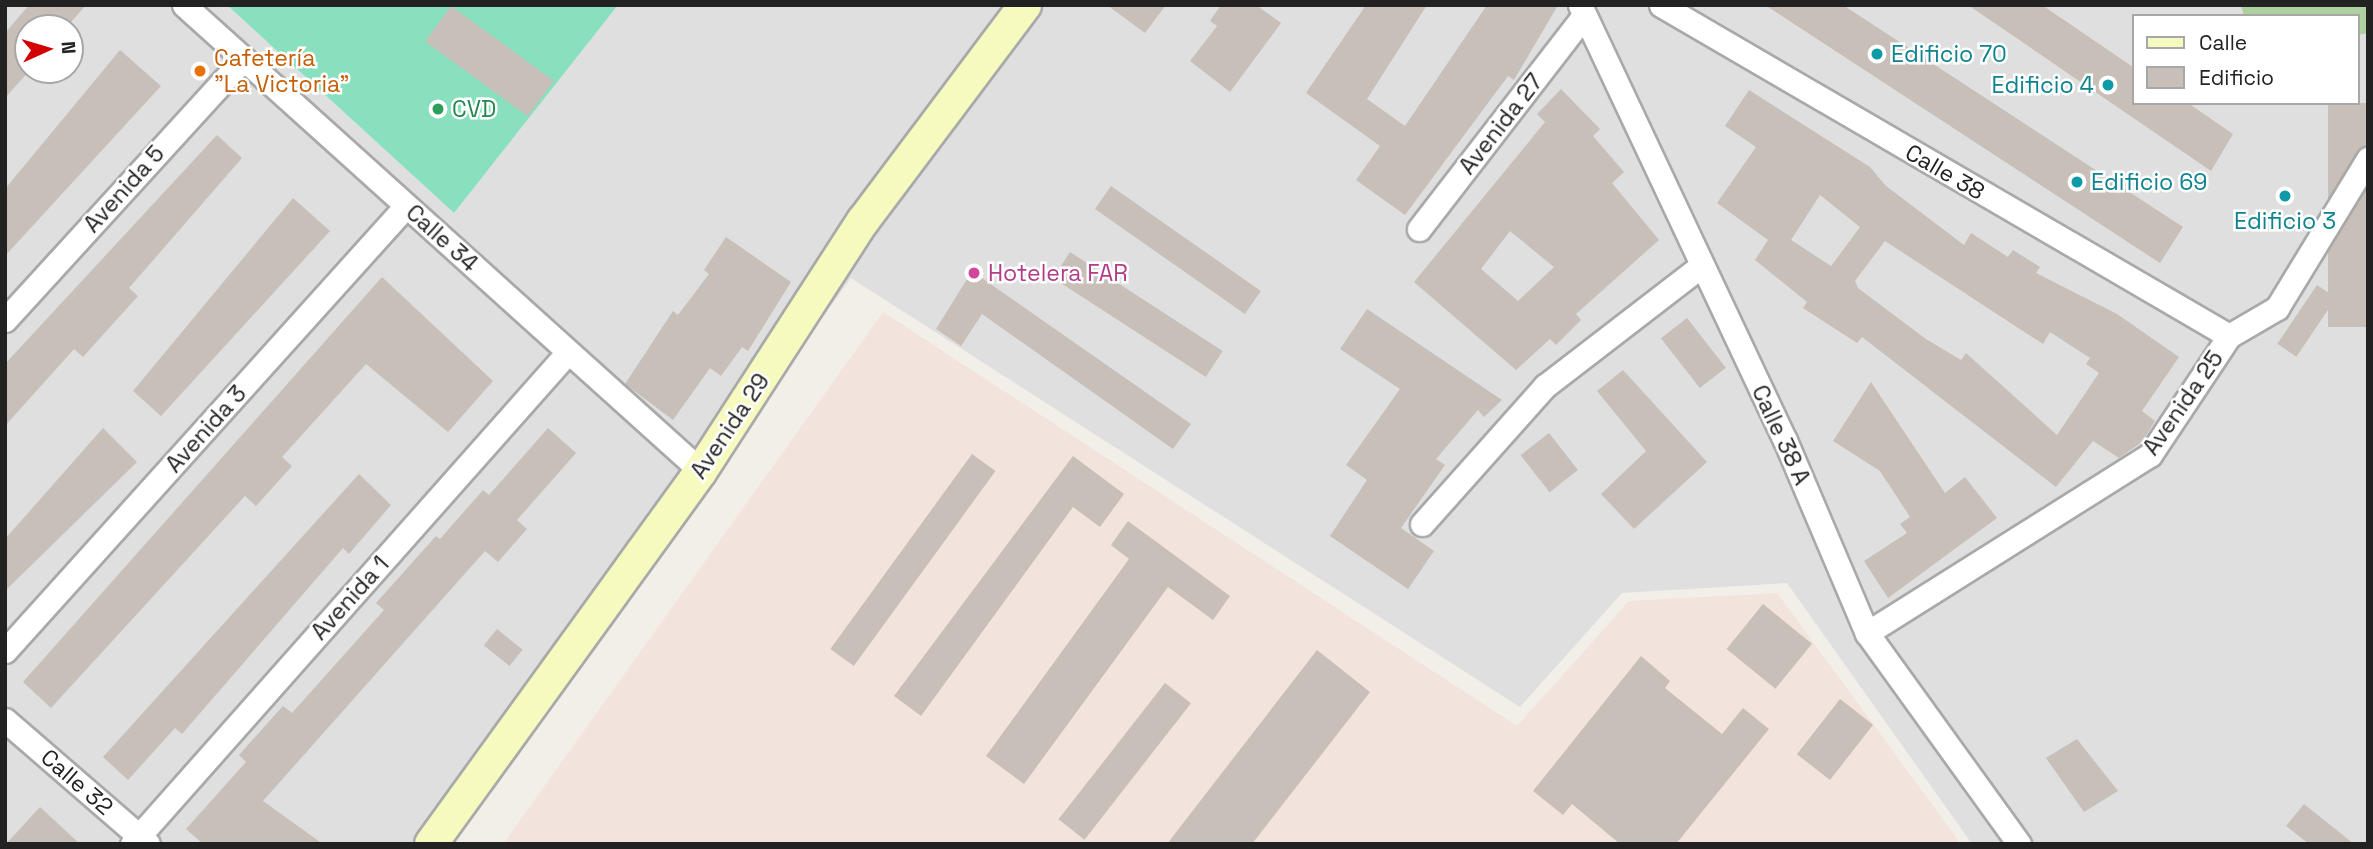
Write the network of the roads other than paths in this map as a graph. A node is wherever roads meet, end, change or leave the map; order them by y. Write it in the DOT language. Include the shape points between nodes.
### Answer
graph roads {
  1 [pos="184,5"];
  2 [pos="1026,5"];
  3 [pos="1661,5"];
  4 [pos="1581,12"];
  5 [pos="1685,12"];
  6 [pos="243,59"];
  7 [pos="2368,159"];
  8 [pos="406,206"];
  9 [pos="1419,229"];
  10 [pos="1701,266"];
  11 [pos="5,320"];
  12 [pos="2229,337"];
  13 [pos="568,352"];
  14 [pos="701,471"];
  15 [pos="1422,524"];
  16 [pos="1867,632"];
  17 [pos="5,651"];
  18 [pos="5,720"];
  19 [pos="140,841"];
  20 [pos="431,844"];
  21 [pos="2019,844"];
  1 -- 6 [label="street, Calle 34"];
  2 -- 14 [label="main road, Avenida 29" via="863,222"];
  3 -- 5 [label="street, Calle 38"];
  4 -- 9 [label="street, Avenida 27"];
  4 -- 10 [label="street, Calle 38 A"];
  5 -- 12 [label="street, Calle 38"];
  6 -- 8 [label="street, Calle 34"];
  6 -- 11 [label="street, Avenida 5"];
  7 -- 12 [label="street, Avenida 25" via="2277,307"];
  8 -- 13 [label="street, Calle 34"];
  8 -- 17 [label="street, Avenida 3"];
  10 -- 15 [label="street" via="1545,386"];
  10 -- 16 [label="street, Calle 38 A"];
  12 -- 16 [label="street, Avenida 25" via="2150,455"];
  13 -- 14 [label="street, Calle 34"];
  13 -- 19 [label="street, Avenida 1"];
  14 -- 20 [label="main road, Avenida 29"];
  16 -- 21 [label="street, Calle 38 A"];
  18 -- 19 [label="street, Calle 32"];
}
